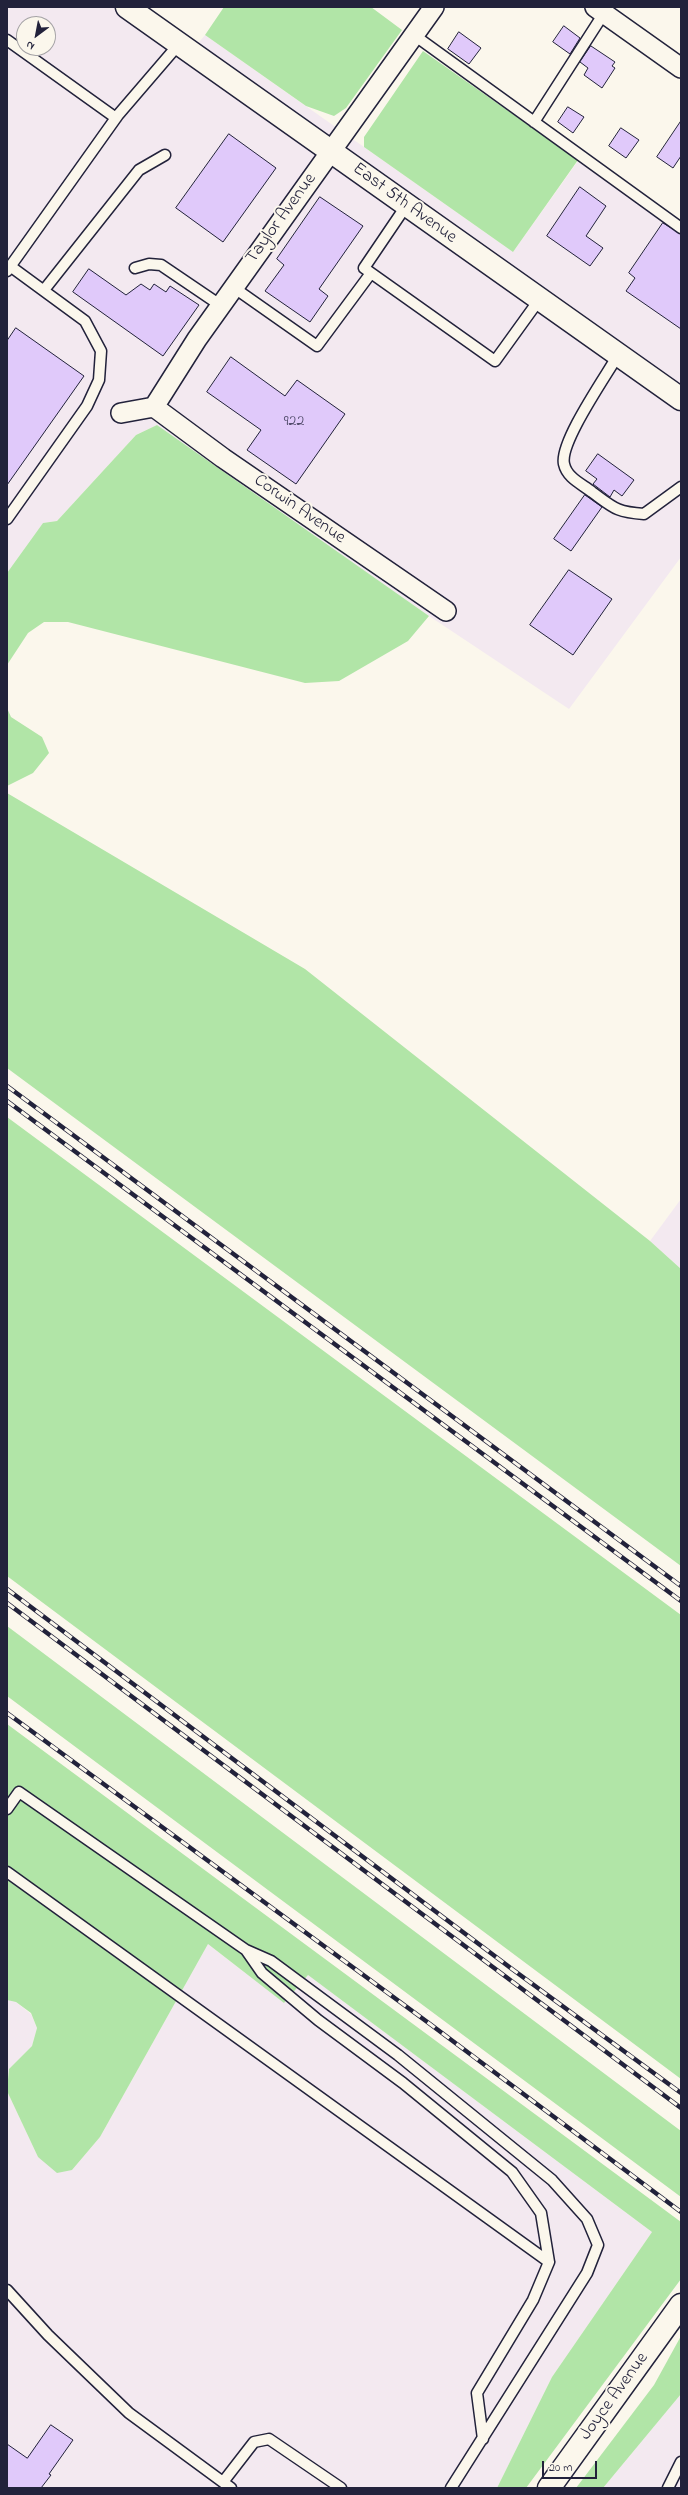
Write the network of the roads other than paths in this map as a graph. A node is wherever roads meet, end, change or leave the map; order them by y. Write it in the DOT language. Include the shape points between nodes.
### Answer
graph roads {
  1 [pos="128,7"];
  2 [pos="434,7"];
  3 [pos="602,9"];
  4 [pos="414,35"];
  5 [pos="7,40"];
  6 [pos="180,44"];
  7 [pos="681,68"];
  8 [pos="116,118"];
  9 [pos="534,122"];
  10 [pos="330,151"];
  11 [pos="165,156"];
  12 [pos="406,206"];
  13 [pos="681,228"];
  14 [pos="9,268"];
  15 [pos="135,268"];
  16 [pos="371,273"];
  17 [pos="233,287"];
  18 [pos="44,290"];
  19 [pos="539,300"];
  20 [pos="220,305"];
  21 [pos="618,355"];
  22 [pos="681,399"];
  23 [pos="154,406"];
  24 [pos="121,413"];
  25 [pos="681,487"];
  26 [pos="7,518"];
  27 [pos="446,611"];
  28 [pos="7,1809"];
  29 [pos="7,1872"];
  30 [pos="246,1950"];
  31 [pos="549,2262"];
  32 [pos="7,2290"];
  33 [pos="681,2305"];
  34 [pos="483,2439"];
  35 [pos="681,2462"];
  36 [pos="223,2482"];
  37 [pos="329,2485"];
  38 [pos="231,2488"];
  39 [pos="341,2488"];
  40 [pos="451,2488"];
  41 [pos="549,2488"];
  42 [pos="668,2488"];
  1 -- 6 [label="main road, East 5th Avenue"];
  2 -- 4 [label="street, Taylor Avenue"];
  3 -- 7 [label="street"];
  3 -- 9 [label="lane"];
  4 -- 9 [label="lane"];
  4 -- 10 [label="street, Taylor Avenue"];
  5 -- 8 [label="lane"];
  6 -- 8 [label="lane"];
  6 -- 10 [label="main road, East 5th Avenue"];
  8 -- 14 [label="lane"];
  9 -- 13 [label="lane"];
  10 -- 12 [label="main road, East 5th Avenue"];
  10 -- 17 [label="street, Taylor Avenue"];
  11 -- 18 [label="lane" via="139,170"];
  12 -- 16 [label="lane" via="364,268"];
  12 -- 19 [label="main road, East 5th Avenue"];
  14 -- 18 [label="lane"];
  15 -- 20 [label="lane" via="161,264"];
  16 -- 17 [label="lane" via="317,346"];
  16 -- 19 [label="lane" via="495,361"];
  17 -- 20 [label="street, Taylor Avenue"];
  18 -- 26 [label="lane" via="85,320 101,351 99,380 88,406"];
  19 -- 21 [label="main road, East 5th Avenue"];
  20 -- 23 [label="street, Taylor Avenue"];
  21 -- 22 [label="main road, East 5th Avenue"];
  21 -- 25 [label="lane" via="565,449 564,464 569,475 621,512 644,514"];
  23 -- 24 [label="street"];
  23 -- 27 [label="street, Corwin Avenue" via="229,462"];
  28 -- 30 [label="lane" via="19,1792"];
  29 -- 31 [label="lane"];
  30 -- 31 [label="lane" via="262,1973 318,2020 403,2083 512,2172 541,2213"];
  30 -- 34 [label="lane" via="271,1961 398,2054 552,2180 587,2218 598,2245 587,2273"];
  31 -- 34 [label="lane" via="533,2300 477,2393"];
  32 -- 36 [label="lane" via="129,2413"];
  33 -- 41 [label="main road, Joyce Avenue"];
  34 -- 40 [label="lane"];
  35 -- 42 [label="lane"];
  36 -- 37 [label="lane" via="254,2442 269,2439"];
  36 -- 38 [label="lane"];
  37 -- 39 [label="lane"];
}
